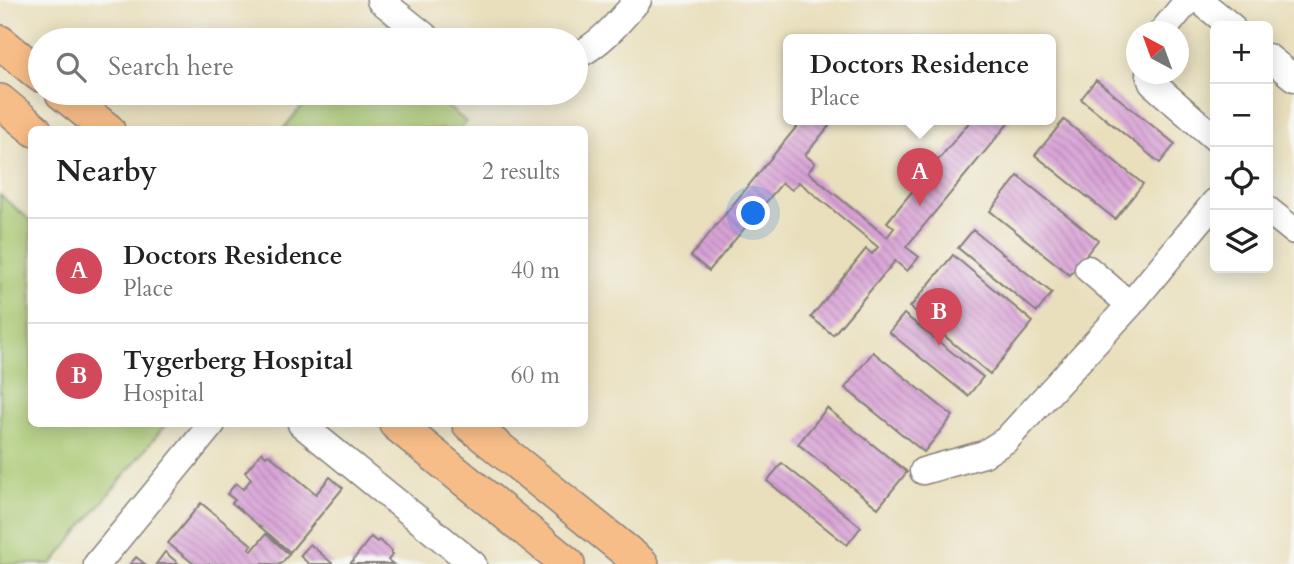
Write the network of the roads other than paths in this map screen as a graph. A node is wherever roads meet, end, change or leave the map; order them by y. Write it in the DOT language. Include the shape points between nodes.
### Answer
graph roads {
  1 [pos="381,0"];
  2 [pos="638,0"];
  3 [pos="1188,0"];
  4 [pos="1199,0"];
  5 [pos="1171,21"];
  6 [pos="1225,21"];
  7 [pos="415,28"];
  8 [pos="0,42"];
  9 [pos="588,49"];
  10 [pos="1273,61"];
  11 [pos="28,65"];
  12 [pos="1294,78"];
  13 [pos="1153,84"];
  14 [pos="0,101"];
  15 [pos="77,105"];
  16 [pos="31,126"];
  17 [pos="103,126"];
  18 [pos="1210,134"];
  19 [pos="1210,208"];
  20 [pos="1273,214"];
  21 [pos="1294,231"];
  22 [pos="1088,269"];
  23 [pos="1130,305"];
  24 [pos="210,427"];
  25 [pos="305,427"];
  26 [pos="400,427"];
  27 [pos="473,427"];
  28 [pos="923,471"];
  29 [pos="469,563"];
  30 [pos="97,564"];
  31 [pos="568,564"];
  32 [pos="642,564"];
  1 -- 7 [label="street"];
  2 -- 9 [label="street"];
  3 -- 5 [label="street"];
  4 -- 6 [label="street"];
  8 -- 11 [label="main road"];
  10 -- 12 [label="street"];
  13 -- 18 [label="street"];
  14 -- 16 [label="main road"];
  15 -- 17 [label="main road"];
  19 -- 23 [label="street"];
  20 -- 21 [label="street"];
  22 -- 23 [label="street"];
  23 -- 28 [label="street" via="1006,440 984,454"];
  24 -- 30 [label="street"];
  25 -- 29 [label="street"];
  26 -- 31 [label="main road"];
  27 -- 32 [label="main road"];
}
